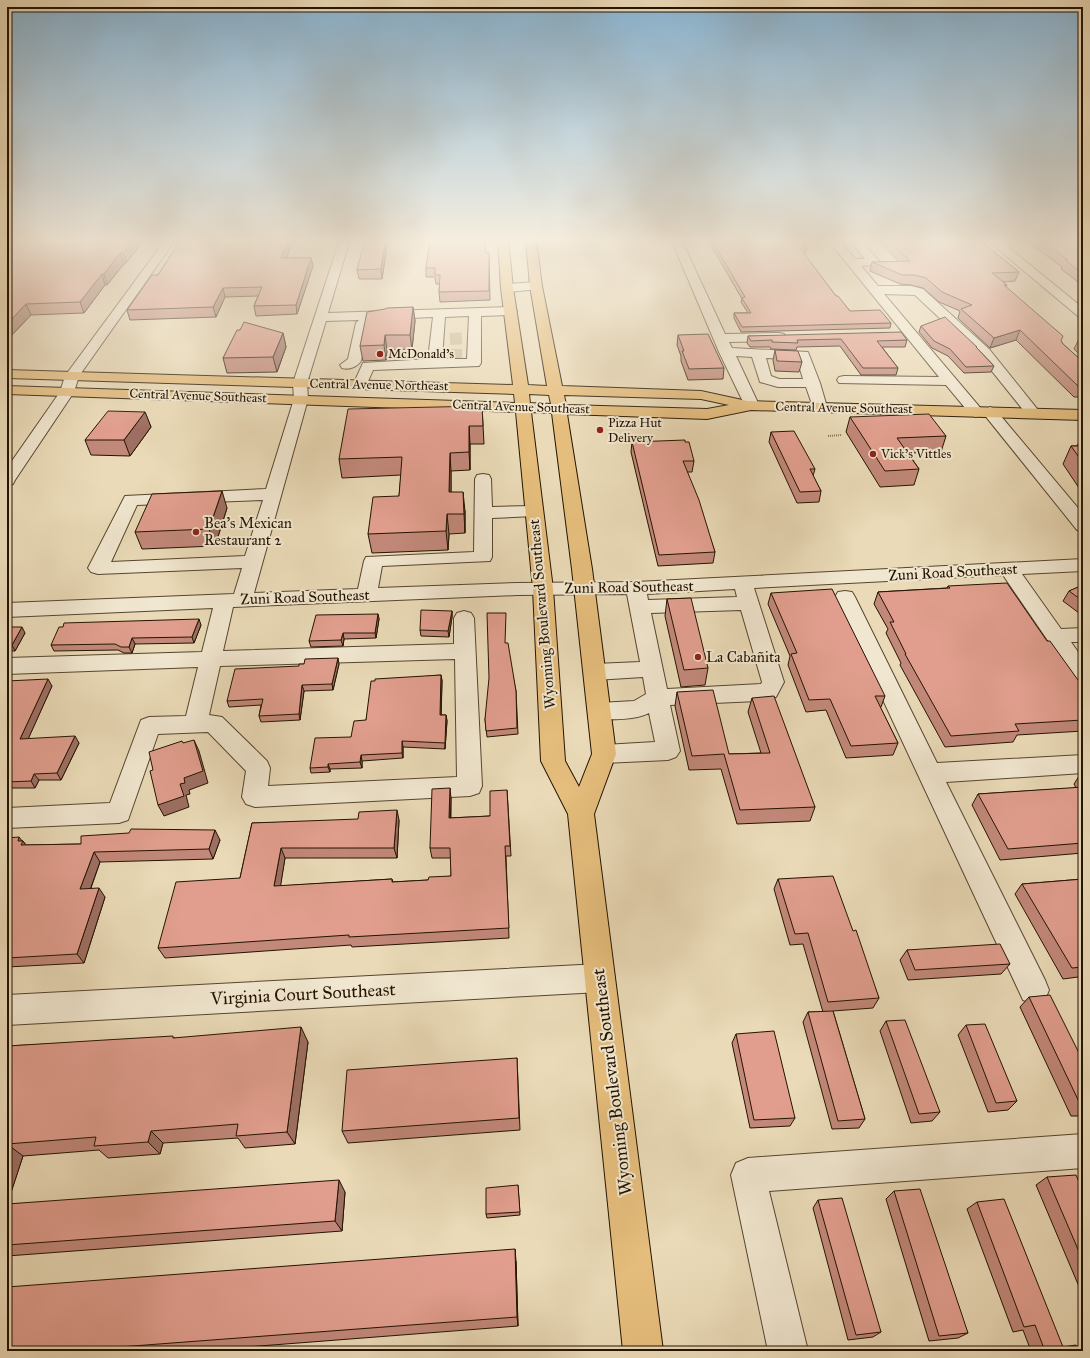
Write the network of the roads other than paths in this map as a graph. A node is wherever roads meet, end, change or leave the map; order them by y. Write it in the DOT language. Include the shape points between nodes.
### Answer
graph roads {
  1 [pos="125,302"];
  2 [pos="326,302"];
  3 [pos="509,302"];
  4 [pos="539,302"];
  5 [pos="704,302"];
  6 [pos="886,302"];
  7 [pos="932,302"];
  8 [pos="1069,302"];
  9 [pos="511,311"];
  10 [pos="1083,314"];
  11 [pos="355,316"];
  12 [pos="321,317"];
  13 [pos="911,332"];
  14 [pos="897,333"];
  15 [pos="795,336"];
  16 [pos="470,337"];
  17 [pos="720,338"];
  18 [pos="442,339"];
  19 [pos="726,352"];
  20 [pos="763,353"];
  21 [pos="347,365"];
  22 [pos="368,366"];
  23 [pos="7,374"];
  24 [pos="72,376"];
  25 [pos="739,379"];
  26 [pos="769,379"];
  27 [pos="844,380"];
  28 [pos="951,381"];
  29 [pos="813,384"];
  30 [pos="360,385"];
  31 [pos="7,390"];
  32 [pos="555,390"];
  33 [pos="300,391"];
  34 [pos="68,392"];
  35 [pos="521,398"];
  36 [pos="751,406"];
  37 [pos="784,407"];
  38 [pos="819,407"];
  39 [pos="559,409"];
  40 [pos="983,412"];
  41 [pos="1033,413"];
  42 [pos="1083,415"];
  43 [pos="482,479"];
  44 [pos="7,480"];
  45 [pos="273,494"];
  46 [pos="534,511"];
  47 [pos="483,513"];
  48 [pos="1083,526"];
  49 [pos="253,562"];
  50 [pos="1083,565"];
  51 [pos="1008,569"];
  52 [pos="691,586"];
  53 [pos="585,588"];
  54 [pos="543,589"];
  55 [pos="746,593"];
  56 [pos="367,595"];
  57 [pos="845,597"];
  58 [pos="638,598"];
  59 [pos="234,600"];
  60 [pos="696,605"];
  61 [pos="7,610"];
  62 [pos="464,618"];
  63 [pos="1083,634"];
  64 [pos="1055,636"];
  65 [pos="465,650"];
  66 [pos="211,658"];
  67 [pos="7,666"];
  68 [pos="652,669"];
  69 [pos="595,672"];
  70 [pos="1083,675"];
  71 [pos="657,698"];
  72 [pos="599,711"];
  73 [pos="195,724"];
  74 [pos="604,754"];
  75 [pos="1083,764"];
  76 [pos="930,773"];
  77 [pos="581,814"];
  78 [pos="7,818"];
  79 [pos="600,978"];
  80 [pos="1034,990"];
  81 [pos="7,1010"];
  82 [pos="1083,1151"];
  83 [pos="643,1351"];
  84 [pos="788,1351"];
  1 -- 24 [label="street"];
  2 -- 12 [label="street"];
  3 -- 9 [label="main road, Wyoming Boulevard Southeast"];
  4 -- 32 [label="main road, Wyoming Boulevard Southeast"];
  5 -- 17 [label="street"];
  6 -- 13 [label="street"];
  7 -- 41 [label="street" via="984,352"];
  8 -- 10 [label="street"];
  9 -- 16 [label="street"];
  9 -- 35 [label="main road, Wyoming Boulevard Southeast"];
  11 -- 12 [label="street"];
  11 -- 18 [label="street"];
  11 -- 21 [label="street"];
  12 -- 33 [label="street"];
  13 -- 14 [label="street"];
  13 -- 28 [label="street"];
  15 -- 17 [label="street"];
  16 -- 18 [label="street"];
  16 -- 18 [label="street" via="474,363"];
  17 -- 19 [label="street"];
  18 -- 21 [label="street" via="425,320 416,318 365,321 359,332 354,361"];
  18 -- 22 [label="street"];
  19 -- 20 [label="street"];
  19 -- 25 [label="street"];
  20 -- 26 [label="street"];
  20 -- 29 [label="street" via="803,355"];
  21 -- 22 [label="street"];
  22 -- 30 [label="street"];
  23 -- 24 [label="main road, Central Avenue Northeast"];
  24 -- 33 [label="main road, Central Avenue Northeast"];
  24 -- 34 [label="street"];
  25 -- 26 [label="street"];
  25 -- 36 [label="street"];
  26 -- 29 [label="street"];
  26 -- 37 [label="street"];
  27 -- 28 [label="street"];
  28 -- 40 [label="street"];
  29 -- 38 [label="street"];
  30 -- 33 [label="main road, Central Avenue Northeast"];
  30 -- 35 [label="main road, Central Avenue Northeast"];
  31 -- 34 [label="main road, Central Avenue Southeast"];
  32 -- 35 [label="main road, Central Avenue Northeast"];
  32 -- 36 [label="main road, Central Avenue Northeast" via="701,395"];
  32 -- 39 [label="main road, Wyoming Boulevard Southeast"];
  33 -- 34 [label="main road, Central Avenue Southeast"];
  33 -- 35 [label="main road, Central Avenue Southeast"];
  33 -- 45 [label="street"];
  34 -- 44 [label="street"];
  35 -- 39 [label="main road, Central Avenue Southeast"];
  35 -- 46 [label="main road, Wyoming Boulevard Southeast"];
  36 -- 37 [label="main road, Central Avenue Southeast"];
  36 -- 39 [label="main road, Central Avenue Southeast" via="707,414"];
  37 -- 38 [label="main road, Central Avenue Southeast"];
  38 -- 40 [label="main road, Central Avenue Southeast"];
  39 -- 53 [label="main road, Wyoming Boulevard Southeast"];
  40 -- 41 [label="main road, Central Avenue Southeast"];
  40 -- 48 [label="street"];
  41 -- 42 [label="main road, Central Avenue Southeast"];
  43 -- 47 [label="street"];
  45 -- 49 [label="street"];
  45 -- 49 [label="street" via="131,500 98,568"];
  46 -- 47 [label="street"];
  46 -- 54 [label="main road, Wyoming Boulevard Southeast"];
  47 -- 56 [label="street" via="483,557 373,561"];
  49 -- 59 [label="street"];
  50 -- 51 [label="street, Zuni Road Southeast"];
  51 -- 55 [label="street, Zuni Road Southeast"];
  51 -- 64 [label="street"];
  52 -- 55 [label="street, Zuni Road Southeast"];
  52 -- 58 [label="street, Zuni Road Southeast"];
  52 -- 60 [label="street"];
  53 -- 54 [label="street, Zuni Road Southeast"];
  53 -- 58 [label="street, Zuni Road Southeast"];
  53 -- 69 [label="main road, Wyoming Boulevard Southeast"];
  54 -- 56 [label="street, Zuni Road Southeast"];
  54 -- 77 [label="main road, Wyoming Boulevard Southeast" via="552,761"];
  55 -- 60 [label="street"];
  55 -- 71 [label="street" via="773,682 768,690 758,693"];
  56 -- 59 [label="street, Zuni Road Southeast"];
  57 -- 76 [label="street"];
  58 -- 60 [label="street"];
  58 -- 68 [label="street"];
  59 -- 61 [label="street, Zuni Road Southeast"];
  59 -- 66 [label="street"];
  62 -- 65 [label="street"];
  63 -- 64 [label="street"];
  64 -- 70 [label="street"];
  65 -- 66 [label="street"];
  65 -- 73 [label="street" via="470,786 255,796 258,768 214,723"];
  66 -- 67 [label="street"];
  66 -- 73 [label="street"];
  68 -- 69 [label="street"];
  68 -- 71 [label="street"];
  69 -- 72 [label="main road, Wyoming Boulevard Southeast"];
  71 -- 72 [label="street" via="638,708"];
  71 -- 74 [label="street" via="668,751"];
  72 -- 74 [label="main road, Wyoming Boulevard Southeast"];
  73 -- 78 [label="street" via="149,726 119,813"];
  74 -- 77 [label="main road, Wyoming Boulevard Southeast"];
  75 -- 76 [label="street"];
  76 -- 80 [label="street"];
  77 -- 79 [label="main road, Wyoming Boulevard Southeast"];
  79 -- 81 [label="street, Virginia Court Southeast"];
  79 -- 83 [label="main road, Wyoming Boulevard Southeast"];
  82 -- 84 [label="street" via="748,1175"];
}
